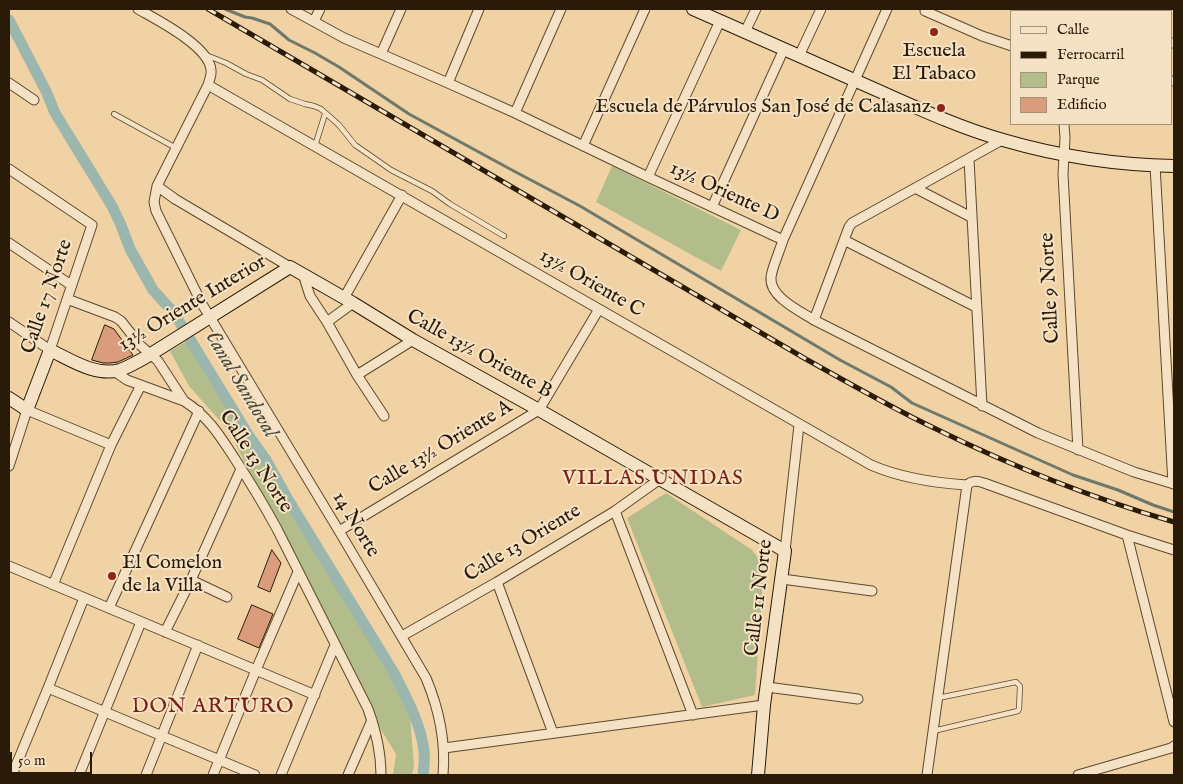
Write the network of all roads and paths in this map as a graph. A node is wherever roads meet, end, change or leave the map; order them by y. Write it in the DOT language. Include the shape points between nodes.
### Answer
graph roads {
  1 [pos="138,9"];
  2 [pos="291,9"];
  3 [pos="320,9"];
  4 [pos="401,9"];
  5 [pos="480,9"];
  6 [pos="561,9"];
  7 [pos="645,9"];
  8 [pos="693,9"];
  9 [pos="756,9"];
  10 [pos="821,9"];
  11 [pos="887,9"];
  12 [pos="925,11"];
  13 [pos="720,21"];
  14 [pos="314,22"];
  15 [pos="745,32"];
  16 [pos="1010,45"];
  17 [pos="784,50"];
  18 [pos="381,54"];
  19 [pos="205,55"];
  20 [pos="799,56"];
  21 [pos="854,80"];
  22 [pos="9,82"];
  23 [pos="448,83"];
  24 [pos="208,85"];
  25 [pos="34,100"];
  26 [pos="515,113"];
  27 [pos="114,114"];
  28 [pos="325,114"];
  29 [pos="1064,125"];
  30 [pos="1002,140"];
  31 [pos="315,146"];
  32 [pos="583,146"];
  33 [pos="176,148"];
  34 [pos="1064,154"];
  35 [pos="968,159"];
  36 [pos="1155,165"];
  37 [pos="1174,166"];
  38 [pos="9,169"];
  39 [pos="648,178"];
  40 [pos="157,186"];
  41 [pos="915,188"];
  42 [pos="402,195"];
  43 [pos="712,207"];
  44 [pos="972,217"];
  45 [pos="504,236"];
  46 [pos="783,240"];
  47 [pos="844,240"];
  48 [pos="9,243"];
  49 [pos="290,267"];
  50 [pos="303,274"];
  51 [pos="71,285"];
  52 [pos="67,299"];
  53 [pos="348,300"];
  54 [pos="976,306"];
  55 [pos="599,309"];
  56 [pos="210,316"];
  57 [pos="814,320"];
  58 [pos="9,322"];
  59 [pos="326,322"];
  60 [pos="413,340"];
  61 [pos="50,350"];
  62 [pos="151,354"];
  63 [pos="114,371"];
  64 [pos="358,375"];
  65 [pos="141,385"];
  66 [pos="9,398"];
  67 [pos="184,401"];
  68 [pos="982,406"];
  69 [pos="27,410"];
  70 [pos="539,410"];
  71 [pos="199,411"];
  72 [pos="384,416"];
  73 [pos="799,425"];
  74 [pos="111,445"];
  75 [pos="1078,450"];
  76 [pos="9,466"];
  77 [pos="241,469"];
  78 [pos="660,480"];
  79 [pos="969,483"];
  80 [pos="1174,484"];
  81 [pos="615,511"];
  82 [pos="339,531"];
  83 [pos="1127,535"];
  84 [pos="1174,550"];
  85 [pos="785,551"];
  86 [pos="9,566"];
  87 [pos="298,572"];
  88 [pos="782,579"];
  89 [pos="191,580"];
  90 [pos="497,582"];
  91 [pos="52,585"];
  92 [pos="872,590"];
  93 [pos="227,597"];
  94 [pos="84,598"];
  95 [pos="109,608"];
  96 [pos="140,622"];
  97 [pos="165,632"];
  98 [pos="402,636"];
  99 [pos="335,645"];
  100 [pos="198,646"];
  101 [pos="256,670"];
  102 [pos="767,687"];
  103 [pos="48,688"];
  104 [pos="315,694"];
  105 [pos="938,698"];
  106 [pos="858,699"];
  107 [pos="764,705"];
  108 [pos="105,712"];
  109 [pos="693,715"];
  110 [pos="372,720"];
  111 [pos="1174,722"];
  112 [pos="933,731"];
  113 [pos="553,733"];
  114 [pos="162,736"];
  115 [pos="1174,746"];
  116 [pos="444,748"];
  117 [pos="220,760"];
  118 [pos="12,775"];
  119 [pos="78,775"];
  120 [pos="146,775"];
  121 [pos="213,775"];
  122 [pos="255,775"];
  123 [pos="281,775"];
  124 [pos="348,775"];
  125 [pos="381,775"];
  126 [pos="443,775"];
  127 [pos="758,775"];
  128 [pos="927,775"];
  129 [pos="1078,775"];
  1 -- 19 [label="street"];
  2 -- 14 [label="street, 13½ Oriente D"];
  3 -- 14 [label="street"];
  4 -- 18 [label="street"];
  5 -- 23 [label="street"];
  6 -- 26 [label="street"];
  7 -- 32 [label="street"];
  8 -- 13 [label="street"];
  9 -- 15 [label="street"];
  10 -- 20 [label="street"];
  11 -- 21 [label="street"];
  12 -- 16 [label="street"];
  13 -- 15 [label="street"];
  13 -- 39 [label="street"];
  14 -- 18 [label="street, 13½ Oriente D"];
  15 -- 17 [label="street"];
  17 -- 20 [label="street"];
  17 -- 43 [label="street"];
  18 -- 23 [label="street, 13½ Oriente D"];
  19 -- 24 [label="street" via="211,71"];
  19 -- 28 [label="lane" via="262,80 290,99 314,106"];
  20 -- 21 [label="street"];
  21 -- 30 [label="street" via="945,120"];
  21 -- 46 [label="street"];
  22 -- 25 [label="street"];
  23 -- 26 [label="street, 13½ Oriente D"];
  24 -- 31 [label="street, 13½ Oriente C"];
  24 -- 33 [label="street"];
  26 -- 32 [label="street, 13½ Oriente D"];
  27 -- 33 [label="lane"];
  28 -- 31 [label="lane"];
  28 -- 45 [label="lane" via="339,124 355,145 391,170 432,191"];
  29 -- 34 [label="street, Calle 9 Norte"];
  30 -- 34 [label="street"];
  30 -- 35 [label="street"];
  31 -- 42 [label="street, 13½ Oriente C"];
  32 -- 39 [label="street, 13½ Oriente D"];
  33 -- 40 [label="street"];
  34 -- 36 [label="street"];
  34 -- 75 [label="street, Calle 9 Norte"];
  35 -- 41 [label="street"];
  35 -- 44 [label="street"];
  36 -- 37 [label="street"];
  36 -- 80 [label="street"];
  38 -- 51 [label="street, Calle 17 Norte" via="92,225"];
  39 -- 43 [label="street, 13½ Oriente D"];
  40 -- 49 [label="street, Calle 13½ Oriente B"];
  40 -- 56 [label="street, 14 Norte" via="156,211"];
  41 -- 44 [label="street"];
  41 -- 47 [label="street" via="852,223"];
  42 -- 53 [label="street"];
  42 -- 55 [label="street, 13½ Oriente C"];
  43 -- 46 [label="street, 13½ Oriente D"];
  44 -- 54 [label="street"];
  46 -- 57 [label="street, 13½ Oriente D" via="771,278 774,290"];
  47 -- 54 [label="street"];
  47 -- 57 [label="street"];
  48 -- 51 [label="street"];
  49 -- 50 [label="street, Calle 13½ Oriente B"];
  49 -- 56 [label="street, 13½ Oriente Interior"];
  50 -- 53 [label="street, Calle 13½ Oriente B"];
  50 -- 59 [label="street" via="310,296"];
  51 -- 52 [label="street, Calle 17 Norte"];
  52 -- 61 [label="street, Calle 17 Norte"];
  52 -- 62 [label="street" via="118,319"];
  53 -- 59 [label="street"];
  53 -- 60 [label="street, Calle 13½ Oriente B"];
  54 -- 68 [label="street"];
  55 -- 70 [label="street, Calle 13½ Oriente A"];
  55 -- 73 [label="street, 13½ Oriente C"];
  56 -- 62 [label="street, 13½ Oriente Interior"];
  56 -- 82 [label="street, 14 Norte"];
  57 -- 68 [label="street, 13½ Oriente D"];
  58 -- 61 [label="street"];
  59 -- 64 [label="street"];
  60 -- 64 [label="street"];
  60 -- 70 [label="street, Calle 13½ Oriente B"];
  61 -- 63 [label="street, Calle 13 Norte" via="89,368"];
  61 -- 69 [label="street, Calle 17 Norte"];
  62 -- 63 [label="street, 13½ Oriente Interior"];
  62 -- 67 [label="street"];
  63 -- 65 [label="street, Calle 13 Norte"];
  64 -- 72 [label="street"];
  65 -- 67 [label="street, Calle 13 Norte"];
  65 -- 74 [label="street"];
  66 -- 69 [label="street"];
  67 -- 71 [label="street, Calle 13 Norte"];
  68 -- 75 [label="street, 13½ Oriente D"];
  69 -- 74 [label="street"];
  69 -- 76 [label="street, Calle 17 Norte"];
  70 -- 78 [label="street, Calle 13½ Oriente B"];
  70 -- 82 [label="street, Calle 13½ Oriente A"];
  71 -- 77 [label="street, Calle 13 Norte" via="212,424"];
  71 -- 95 [label="street"];
  73 -- 79 [label="street, 13½ Oriente C" via="881,470 941,484"];
  73 -- 85 [label="street, Calle 11 Norte"];
  74 -- 91 [label="street"];
  75 -- 80 [label="street, 13½ Oriente D"];
  77 -- 87 [label="street, Calle 13 Norte" via="265,507"];
  77 -- 89 [label="street"];
  78 -- 81 [label="street, Calle 13 Oriente"];
  78 -- 85 [label="street, Calle 13½ Oriente B"];
  79 -- 83 [label="street, 13½ Oriente C" via="984,483"];
  79 -- 105 [label="street"];
  81 -- 90 [label="street, Calle 13 Oriente"];
  81 -- 109 [label="street"];
  82 -- 98 [label="street, 14 Norte"];
  83 -- 84 [label="street, 13½ Oriente C"];
  83 -- 111 [label="street"];
  85 -- 88 [label="street, Calle 11 Norte"];
  86 -- 91 [label="street"];
  87 -- 99 [label="street, Calle 13 Norte"];
  87 -- 101 [label="street"];
  88 -- 92 [label="street"];
  88 -- 102 [label="street, Calle 11 Norte"];
  89 -- 93 [label="street"];
  89 -- 97 [label="street"];
  90 -- 98 [label="street, Calle 13 Oriente"];
  90 -- 113 [label="street"];
  91 -- 94 [label="street"];
  94 -- 95 [label="street"];
  94 -- 103 [label="street"];
  95 -- 96 [label="street"];
  96 -- 97 [label="street"];
  96 -- 108 [label="street"];
  97 -- 100 [label="street"];
  98 -- 116 [label="street, 14 Norte" via="430,689 439,716"];
  99 -- 104 [label="street"];
  99 -- 110 [label="street, Calle 13 Norte"];
  100 -- 101 [label="street"];
  100 -- 114 [label="street"];
  101 -- 104 [label="street"];
  101 -- 117 [label="street"];
  102 -- 106 [label="street"];
  102 -- 107 [label="street, Calle 11 Norte"];
  103 -- 108 [label="street"];
  103 -- 118 [label="street"];
  104 -- 123 [label="street"];
  105 -- 112 [label="street"];
  105 -- 112 [label="lane" via="1016,682 1020,686 1018,711"];
  107 -- 109 [label="street"];
  107 -- 127 [label="street, Calle 11 Norte"];
  108 -- 114 [label="street"];
  108 -- 119 [label="street"];
  109 -- 113 [label="street"];
  110 -- 124 [label="street"];
  110 -- 125 [label="street, Calle 13 Norte" via="380,750"];
  112 -- 128 [label="street"];
  113 -- 116 [label="street"];
  114 -- 117 [label="street"];
  114 -- 120 [label="street"];
  115 -- 129 [label="street"];
  116 -- 126 [label="street, 14 Norte"];
  117 -- 121 [label="street"];
  117 -- 122 [label="street"];
}
